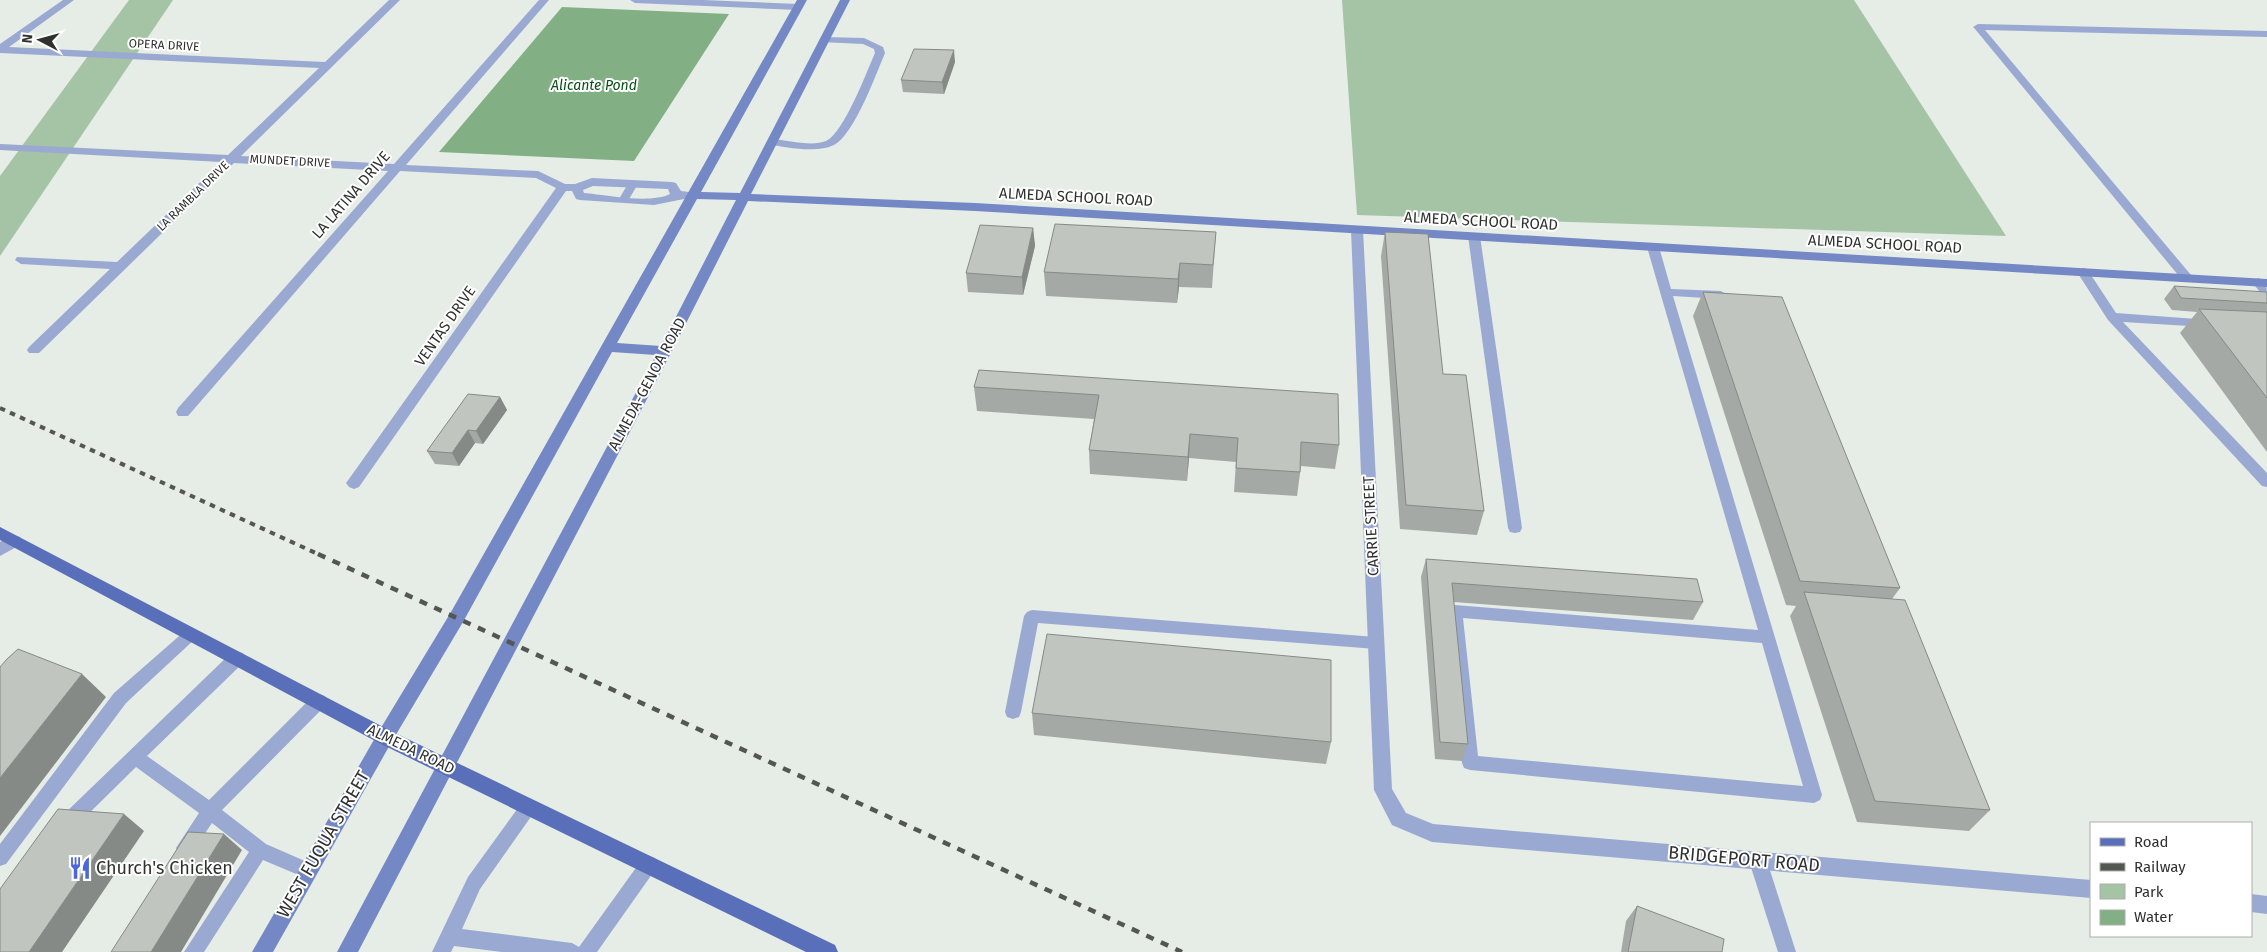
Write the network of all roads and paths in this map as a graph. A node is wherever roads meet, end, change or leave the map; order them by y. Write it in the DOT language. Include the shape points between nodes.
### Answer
graph roads {
  1 [pos="69,0"];
  2 [pos="395,0"];
  3 [pos="544,0"];
  4 [pos="636,0"];
  5 [pos="845,0"];
  6 [pos="800,4"];
  7 [pos="2267,34"];
  8 [pos="824,40"];
  9 [pos="0,49"];
  10 [pos="327,66"];
  11 [pos="772,142"];
  12 [pos="0,147"];
  13 [pos="232,158"];
  14 [pos="398,166"];
  15 [pos="633,184"];
  16 [pos="569,188"];
  17 [pos="676,194"];
  18 [pos="692,195"];
  19 [pos="742,198"];
  20 [pos="624,199"];
  21 [pos="1357,230"];
  22 [pos="1474,236"];
  23 [pos="1653,247"];
  24 [pos="21,260"];
  25 [pos="120,266"];
  26 [pos="2083,272"];
  27 [pos="2187,278"];
  28 [pos="2263,282"];
  29 [pos="1666,292"];
  30 [pos="2267,292"];
  31 [pos="1731,296"];
  32 [pos="2112,317"];
  33 [pos="2218,323"];
  34 [pos="608,347"];
  35 [pos="34,350"];
  36 [pos="665,351"];
  37 [pos="183,412"];
  38 [pos="2267,482"];
  39 [pos="354,484"];
  40 [pos="1515,528"];
  41 [pos="7,537"];
  42 [pos="0,550"];
  43 [pos="190,634"];
  44 [pos="1768,637"];
  45 [pos="1376,643"];
  46 [pos="237,658"];
  47 [pos="319,702"];
  48 [pos="1013,712"];
  49 [pos="385,737"];
  50 [pos="135,757"];
  51 [pos="444,765"];
  52 [pos="529,806"];
  53 [pos="210,811"];
  54 [pos="1399,818"];
  55 [pos="55,839"];
  56 [pos="260,850"];
  57 [pos="0,858"];
  58 [pos="178,858"];
  59 [pos="1758,861"];
  60 [pos="649,864"];
  61 [pos="308,871"];
  62 [pos="2090,889"];
  63 [pos="2252,903"];
  64 [pos="2267,905"];
  65 [pos="445,944"];
  66 [pos="193,952"];
  67 [pos="262,952"];
  68 [pos="347,952"];
  69 [pos="572,952"];
  70 [pos="586,952"];
  71 [pos="828,952"];
  72 [pos="1787,952"];
  1 -- 9 [label="street"];
  2 -- 10 [label="street, LA RAMBLA DRIVE"];
  3 -- 14 [label="street, LA LATINA DRIVE"];
  4 -- 6 [label="street"];
  5 -- 8 [label="main road, ALMEDA-GENOA ROAD"];
  6 -- 18 [label="main road"];
  7 -- 27 [label="lane" via="1978,27"];
  8 -- 11 [label="main road, ALMEDA-GENOA ROAD"];
  8 -- 11 [label="lane" via="864,41 878,47 880,54 844,130 836,141 824,144"];
  9 -- 10 [label="street, OPERA DRIVE"];
  10 -- 13 [label="street, LA RAMBLA DRIVE"];
  11 -- 19 [label="main road, ALMEDA-GENOA ROAD"];
  12 -- 13 [label="street, MUNDET DRIVE"];
  13 -- 14 [label="street, MUNDET DRIVE"];
  13 -- 25 [label="street, LA RAMBLA DRIVE"];
  14 -- 16 [label="street, MUNDET DRIVE" via="538,175"];
  14 -- 37 [label="street, LA LATINA DRIVE"];
  15 -- 16 [label="street, MUNDET DRIVE" via="592,182"];
  15 -- 17 [label="street, MUNDET DRIVE" via="672,186"];
  15 -- 20 [label="lane"];
  16 -- 20 [label="street, MUNDET DRIVE" via="580,196"];
  16 -- 39 [label="street, VENTAS DRIVE"];
  17 -- 18 [label="street, MUNDET DRIVE"];
  17 -- 20 [label="street, MUNDET DRIVE" via="665,201"];
  18 -- 19 [label="main road, ALMEDA SCHOOL ROAD"];
  18 -- 34 [label="main road"];
  19 -- 21 [label="main road, ALMEDA SCHOOL ROAD" via="976,207"];
  19 -- 36 [label="main road, ALMEDA-GENOA ROAD"];
  21 -- 22 [label="main road, ALMEDA SCHOOL ROAD"];
  21 -- 45 [label="street, CARRIE STREET"];
  22 -- 23 [label="main road, ALMEDA SCHOOL ROAD"];
  22 -- 40 [label="lane"];
  23 -- 26 [label="main road, ALMEDA SCHOOL ROAD"];
  23 -- 29 [label="lane"];
  24 -- 25 [label="street"];
  25 -- 35 [label="street, LA RAMBLA DRIVE"];
  26 -- 27 [label="main road, ALMEDA SCHOOL ROAD"];
  26 -- 32 [label="lane"];
  27 -- 28 [label="main road, ALMEDA SCHOOL ROAD"];
  28 -- 30 [label="lane"];
  29 -- 31 [label="lane"];
  29 -- 44 [label="lane"];
  32 -- 33 [label="lane"];
  32 -- 38 [label="lane"];
  34 -- 36 [label="main road"];
  34 -- 49 [label="main road" via="457,617"];
  36 -- 51 [label="main road, ALMEDA-GENOA ROAD"];
  41 -- 42 [label="street"];
  41 -- 43 [label="main road, ALMEDA ROAD"];
  43 -- 46 [label="main road, ALMEDA ROAD"];
  43 -- 57 [label="lane" via="120,698"];
  44 -- 44 [label="lane" via="1455,611 1470,763 1814,795"];
  45 -- 48 [label="lane" via="1032,616"];
  45 -- 54 [label="street, CARRIE STREET" via="1383,790"];
  46 -- 47 [label="main road, ALMEDA ROAD"];
  46 -- 50 [label="lane"];
  47 -- 49 [label="main road, ALMEDA ROAD"];
  47 -- 53 [label="lane"];
  49 -- 51 [label="main road, ALMEDA ROAD"];
  49 -- 61 [label="main road, WEST FUQUA STREET"];
  50 -- 53 [label="lane"];
  50 -- 55 [label="lane" via="66,824"];
  51 -- 52 [label="main road, ALMEDA ROAD"];
  51 -- 68 [label="main road"];
  52 -- 60 [label="main road, ALMEDA ROAD"];
  52 -- 65 [label="lane" via="474,883"];
  53 -- 56 [label="lane"];
  53 -- 58 [label="lane"];
  54 -- 59 [label="street, BRIDGEPORT ROAD" via="1432,833"];
  56 -- 61 [label="lane"];
  56 -- 66 [label="lane"];
  59 -- 62 [label="street, BRIDGEPORT ROAD"];
  59 -- 72 [label="lane"];
  60 -- 70 [label="lane"];
  60 -- 71 [label="main road, ALMEDA ROAD"];
  61 -- 67 [label="main road, WEST FUQUA STREET"];
  63 -- 64 [label="street"];
  65 -- 69 [label="lane"];
}
